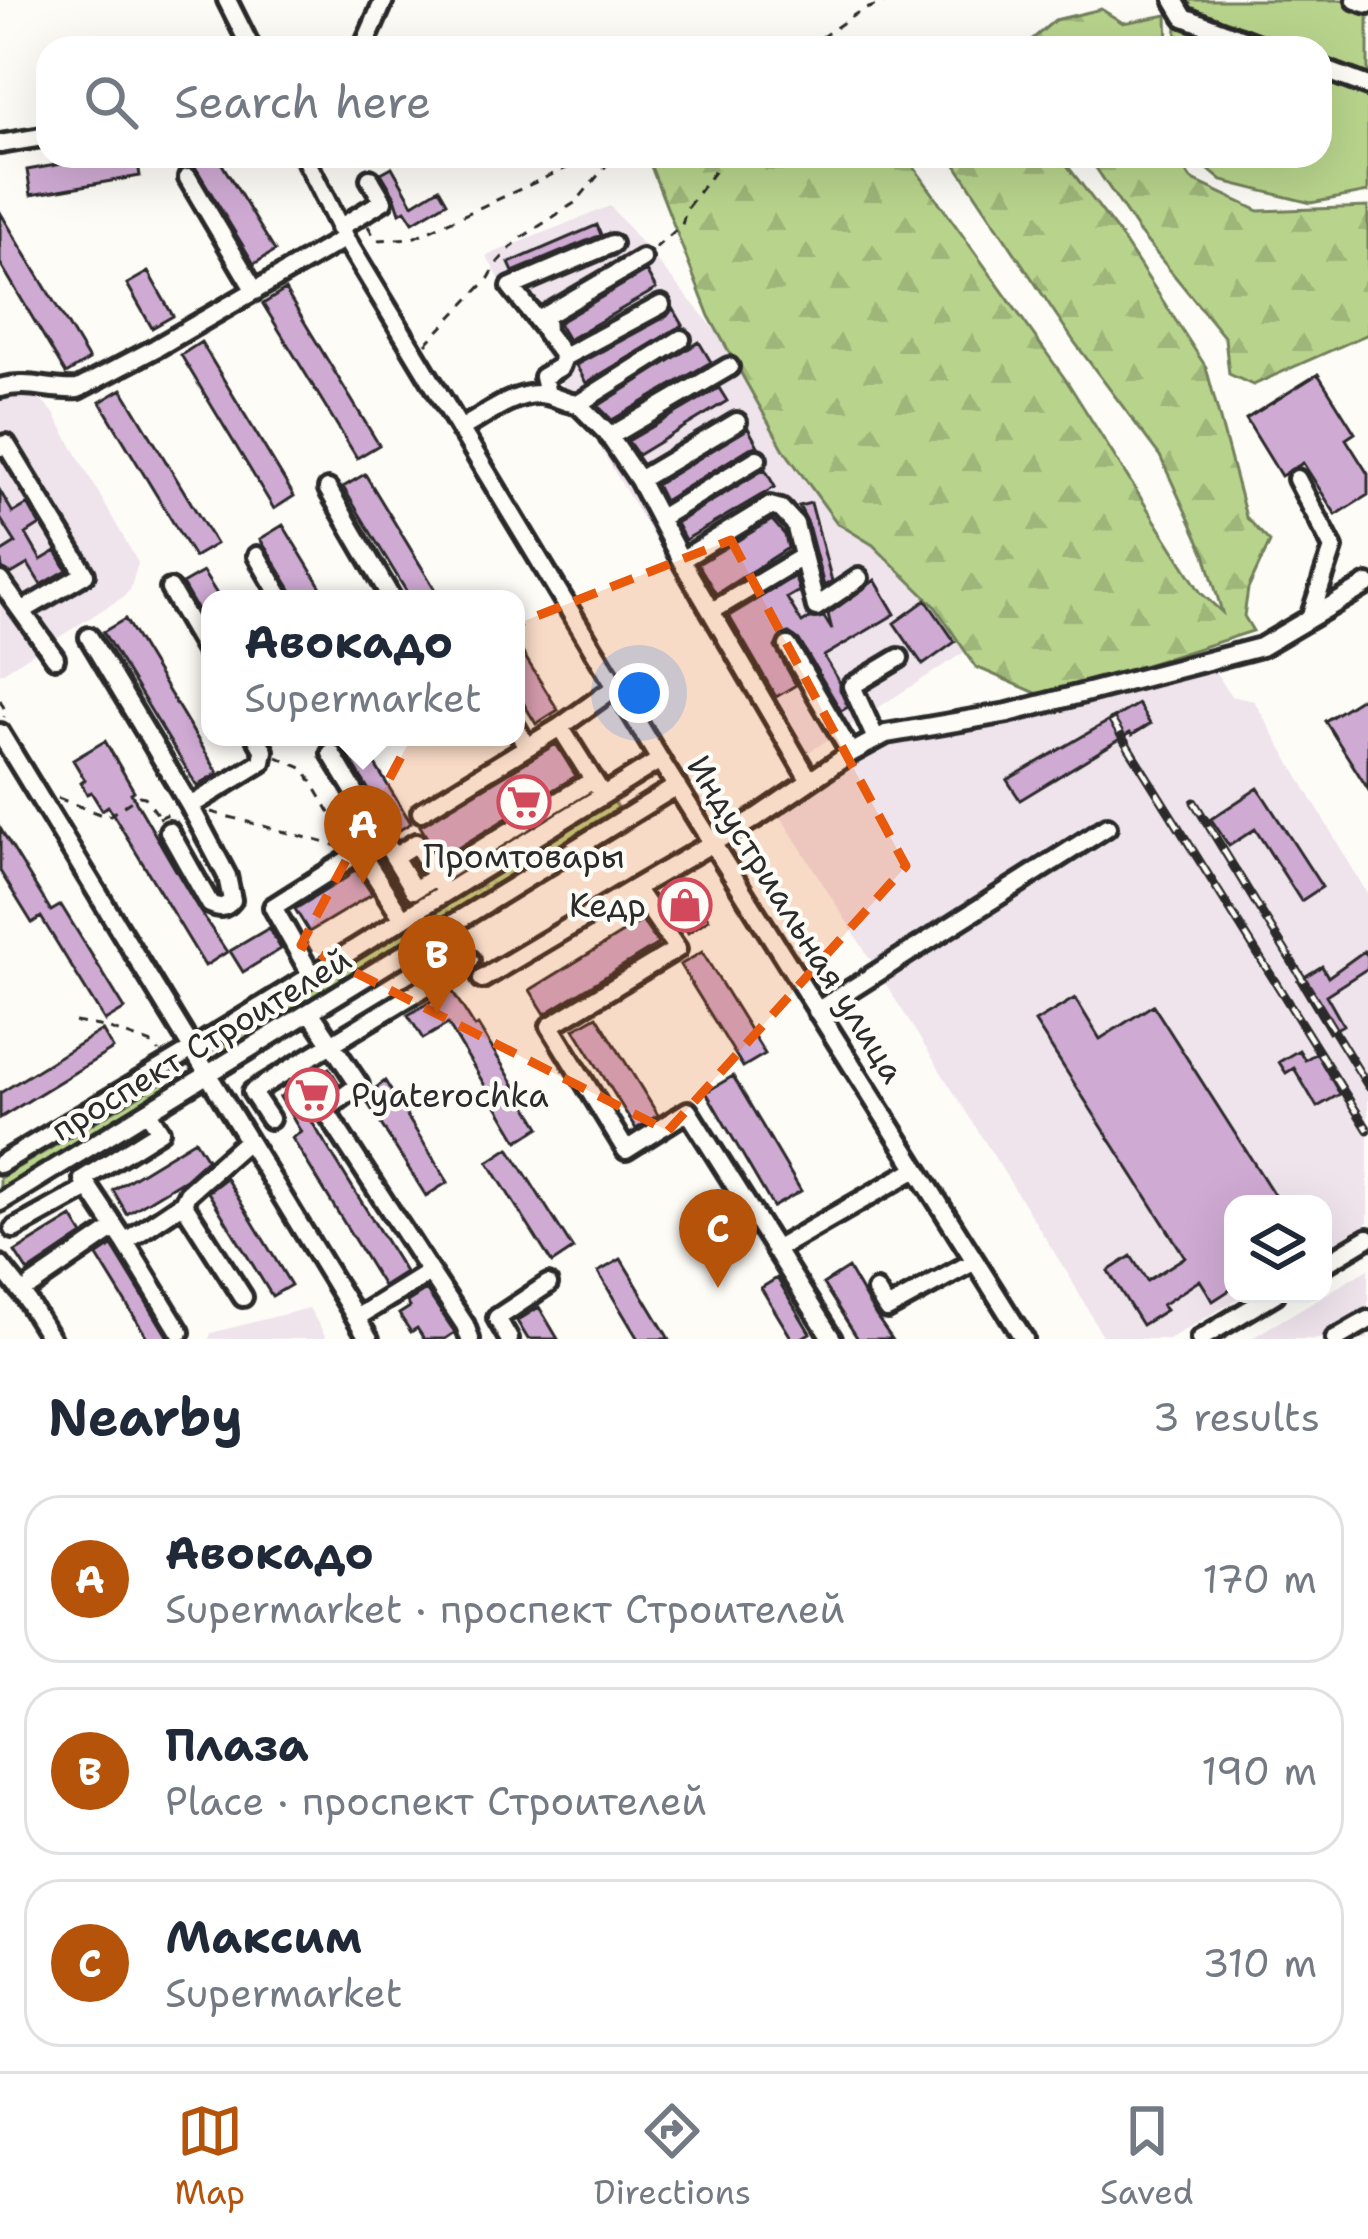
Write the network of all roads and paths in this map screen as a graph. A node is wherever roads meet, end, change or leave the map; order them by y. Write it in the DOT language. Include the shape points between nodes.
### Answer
graph roads {
  1 [pos="227,0"];
  2 [pos="384,0"];
  3 [pos="892,0"];
  4 [pos="1174,0"];
  5 [pos="1356,0"];
  6 [pos="1368,4"];
  7 [pos="245,36"];
  8 [pos="368,36"];
  9 [pos="823,36"];
  10 [pos="1234,36"];
  11 [pos="1332,72"];
  12 [pos="1368,86"];
  13 [pos="36,138"];
  14 [pos="2,142"];
  15 [pos="310,168"];
  16 [pos="567,168"];
  17 [pos="604,168"];
  18 [pos="717,168"];
  19 [pos="188,178"];
  20 [pos="370,179"];
  21 [pos="362,214"];
  22 [pos="342,233"];
  23 [pos="612,244"];
  24 [pos="642,259"];
  25 [pos="255,291"];
  26 [pos="661,305"];
  27 [pos="546,332"];
  28 [pos="681,339"];
  29 [pos="416,355"];
  30 [pos="565,357"];
  31 [pos="729,367"];
  32 [pos="0,388"];
  33 [pos="548,394"];
  34 [pos="578,404"];
  35 [pos="737,422"];
  36 [pos="460,429"];
  37 [pos="609,437"];
  38 [pos="0,447"];
  39 [pos="757,459"];
  40 [pos="1297,479"];
  41 [pos="639,481"];
  42 [pos="328,489"];
  43 [pos="660,518"];
  44 [pos="257,556"];
  45 [pos="802,556"];
  46 [pos="681,560"];
  47 [pos="859,578"];
  48 [pos="0,581"];
  49 [pos="1368,584"];
  50 [pos="170,589"];
  51 [pos="277,590"];
  52 [pos="387,590"];
  53 [pos="22,611"];
  54 [pos="712,611"];
  55 [pos="1310,619"];
  56 [pos="89,638"];
  57 [pos="201,642"];
  58 [pos="788,646"];
  59 [pos="55,658"];
  60 [pos="899,658"];
  61 [pos="617,686"];
  62 [pos="0,700"];
  63 [pos="1,724"];
  64 [pos="560,727"];
  65 [pos="876,740"];
  66 [pos="525,744"];
  67 [pos="3,746"];
  68 [pos="260,746"];
  69 [pos="264,746"];
  70 [pos="527,747"];
  71 [pos="851,753"];
  72 [pos="331,754"];
  73 [pos="661,760"];
  74 [pos="809,781"];
  75 [pos="677,786"];
  76 [pos="598,788"];
  77 [pos="39,799"];
  78 [pos="190,806"];
  79 [pos="421,812"];
  80 [pos="164,824"];
  81 [pos="1107,827"];
  82 [pos="712,843"];
  83 [pos="360,852"];
  84 [pos="394,857"];
  85 [pos="441,884"];
  86 [pos="635,888"];
  87 [pos="403,919"];
  88 [pos="470,960"];
  89 [pos="312,976"];
  90 [pos="482,979"];
  91 [pos="817,1011"];
  92 [pos="310,1013"];
  93 [pos="75,1022"];
  94 [pos="330,1043"];
  95 [pos="191,1051"];
  96 [pos="159,1052"];
  97 [pos="207,1077"];
  98 [pos="148,1112"];
  99 [pos="270,1119"];
  100 [pos="247,1141"];
  101 [pos="72,1159"];
  102 [pos="0,1164"];
  103 [pos="916,1168"];
  104 [pos="85,1184"];
  105 [pos="0,1202"];
  106 [pos="183,1204"];
  107 [pos="14,1229"];
  108 [pos="120,1235"];
  109 [pos="1368,1238"];
  110 [pos="776,1250"];
  111 [pos="1332,1260"];
  112 [pos="975,1261"];
  113 [pos="0,1265"];
  114 [pos="430,1272"];
  115 [pos="548,1284"];
  116 [pos="32,1285"];
  117 [pos="876,1291"];
  118 [pos="243,1298"];
  119 [pos="1260,1303"];
  120 [pos="356,1318"];
  121 [pos="1368,1320"];
  122 [pos="180,1332"];
  123 [pos="51,1339"];
  124 [pos="369,1339"];
  125 [pos="470,1339"];
  126 [pos="509,1339"];
  127 [pos="832,1339"];
  128 [pos="1024,1339"];
  129 [pos="1200,1339"];
  130 [pos="1335,1339"];
  1 -- 7 [label="street"];
  2 -- 8 [label="street"];
  3 -- 9 [label="path"];
  4 -- 10 [label="street" via="1184,17"];
  5 -- 6 [label="street"];
  11 -- 12 [label="street"];
  13 -- 14 [label="street"];
  15 -- 22 [label="street, Индустриальная улица"];
  16 -- 21 [label="path" via="413,238 376,240"];
  17 -- 29 [label="path" via="575,202 518,240"];
  18 -- 24 [label="path" via="682,226"];
  19 -- 25 [label="street"];
  20 -- 21 [label="street" via="387,208"];
  21 -- 22 [label="street"];
  22 -- 25 [label="street"];
  22 -- 29 [label="street, Индустриальная улица"];
  23 -- 27 [label="street" via="511,287"];
  24 -- 27 [label="street" via="544,316"];
  25 -- 32 [label="street" via="78,389"];
  26 -- 30 [label="street"];
  27 -- 30 [label="street"];
  28 -- 34 [label="street"];
  29 -- 36 [label="street, Индустриальная улица"];
  30 -- 33 [label="street" via="543,377"];
  31 -- 37 [label="street"];
  33 -- 34 [label="street"];
  33 -- 36 [label="street" via="523,394"];
  34 -- 37 [label="street"];
  35 -- 41 [label="street"];
  36 -- 61 [label="street, Индустриальная улица"];
  37 -- 41 [label="street"];
  38 -- 53 [label="street" via="6,444 85,574"];
  39 -- 43 [label="street"];
  40 -- 55 [label="street" via="1333,548"];
  41 -- 43 [label="street"];
  42 -- 52 [label="street"];
  43 -- 46 [label="street"];
  44 -- 51 [label="street"];
  45 -- 46 [label="street" via="795,524 770,506"];
  45 -- 47 [label="street" via="816,607"];
  45 -- 54 [label="street"];
  46 -- 54 [label="street"];
  48 -- 53 [label="street"];
  49 -- 55 [label="street"];
  50 -- 57 [label="street"];
  53 -- 59 [label="street"];
  54 -- 74 [label="street"];
  55 -- 65 [label="street" via="1261,647 1204,663"];
  56 -- 78 [label="street"];
  58 -- 71 [label="street"];
  60 -- 65 [label="street" via="852,686"];
  61 -- 64 [label="street"];
  61 -- 73 [label="street, Индустриальная улица"];
  62 -- 63 [label="path"];
  64 -- 70 [label="street"];
  64 -- 76 [label="street"];
  65 -- 71 [label="street"];
  66 -- 70 [label="street"];
  67 -- 77 [label="street"];
  68 -- 78 [label="street" via="262,762"];
  69 -- 83 [label="path" via="304,769"];
  70 -- 79 [label="street"];
  71 -- 74 [label="street"];
  72 -- 84 [label="street"];
  73 -- 75 [label="street, Индустриальная улица"];
  73 -- 76 [label="street, проспект Строителей"];
  74 -- 82 [label="street"];
  75 -- 82 [label="street, Индустриальная улица"];
  75 -- 92 [label="street, проспект Строителей"];
  76 -- 85 [label="street, проспект Строителей"];
  77 -- 80 [label="path" via="53,796 107,817 145,796"];
  77 -- 95 [label="street"];
  78 -- 80 [label="path"];
  78 -- 80 [label="street" via="227,876 227,906 210,904"];
  78 -- 83 [label="path"];
  81 -- 91 [label="street"];
  82 -- 86 [label="street"];
  82 -- 91 [label="street, Индустриальная улица"];
  83 -- 87 [label="street"];
  83 -- 89 [label="street" via="273,907"];
  84 -- 85 [label="street" via="416,893"];
  84 -- 85 [label="street" via="416,843"];
  85 -- 87 [label="street, проспект Строителей"];
  86 -- 90 [label="street"];
  86 -- 110 [label="street" via="677,949 550,1026 626,1150 688,1111"];
  87 -- 89 [label="street, проспект Строителей"];
  88 -- 94 [label="street"];
  89 -- 95 [label="street, проспект Строителей"];
  91 -- 103 [label="street, Индустриальная улица"];
  92 -- 94 [label="street"];
  92 -- 97 [label="street, проспект Строителей"];
  93 -- 96 [label="path"];
  94 -- 99 [label="street" via="253,1092"];
  94 -- 114 [label="street" via="358,1085 325,1110"];
  95 -- 97 [label="street"];
  95 -- 102 [label="street, проспект Строителей"];
  97 -- 98 [label="street, проспект Строителей"];
  97 -- 100 [label="street"];
  98 -- 101 [label="street, проспект Строителей"];
  98 -- 104 [label="street" via="160,1131"];
  100 -- 106 [label="street"];
  100 -- 120 [label="street"];
  101 -- 104 [label="street"];
  101 -- 105 [label="street, проспект Строителей"];
  103 -- 110 [label="street"];
  103 -- 112 [label="street, Индустриальная улица"];
  104 -- 107 [label="street"];
  104 -- 108 [label="street"];
  106 -- 108 [label="street"];
  106 -- 118 [label="street"];
  108 -- 116 [label="street"];
  108 -- 122 [label="street"];
  109 -- 111 [label="street"];
  110 -- 127 [label="street"];
  112 -- 117 [label="street" via="887,1309"];
  112 -- 128 [label="street, Индустриальная улица"];
  113 -- 123 [label="street"];
  114 -- 120 [label="street"];
  114 -- 125 [label="street"];
  115 -- 126 [label="street" via="497,1318"];
  119 -- 129 [label="street"];
  120 -- 124 [label="street"];
  121 -- 130 [label="street"];
}
